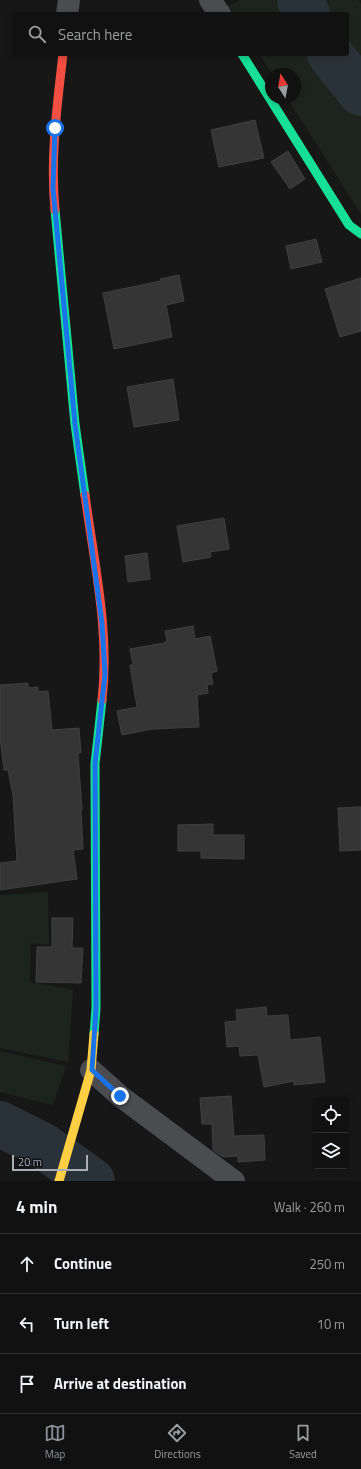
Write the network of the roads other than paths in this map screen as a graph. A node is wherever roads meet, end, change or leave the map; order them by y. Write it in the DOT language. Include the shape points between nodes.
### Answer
graph roads {
  1 [pos="69,0"];
  2 [pos="210,0"];
  3 [pos="67,12"];
  4 [pos="219,12"];
  5 [pos="63,56"];
  6 [pos="243,56"];
  7 [pos="361,234"];
  8 [pos="91,1071"];
  9 [pos="59,1181"];
  10 [pos="234,1181"];
  1 -- 3 [label="street"];
  2 -- 4 [label="street"];
  5 -- 8 [label="street" via="55,128 53,188 75,424 102,623 105,674 95,764 96,1008"];
  6 -- 7 [label="street" via="350,225"];
  8 -- 9 [label="street"];
  8 -- 10 [label="street" via="120,1096"];
}
